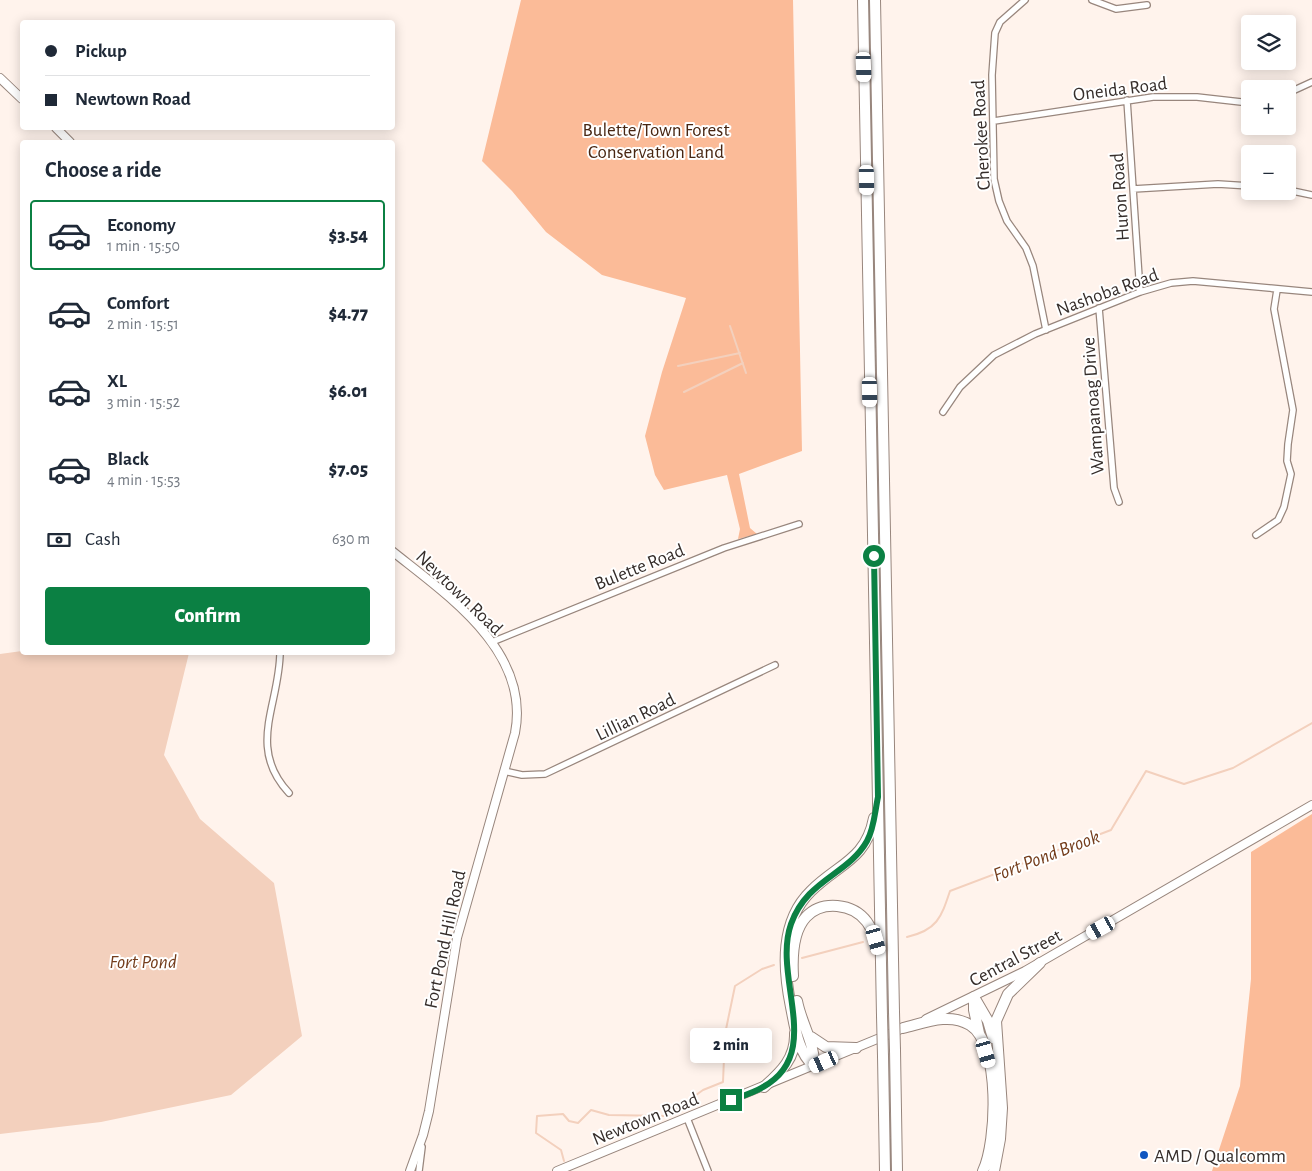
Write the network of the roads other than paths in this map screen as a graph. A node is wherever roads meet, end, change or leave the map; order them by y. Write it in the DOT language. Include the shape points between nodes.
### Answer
graph roads {
  1 [pos="863,0"];
  2 [pos="875,0"];
  3 [pos="1024,0"];
  4 [pos="1092,0"];
  5 [pos="1147,5"];
  6 [pos="0,78"];
  7 [pos="1312,82"];
  8 [pos="1296,89"];
  9 [pos="20,97"];
  10 [pos="1127,100"];
  11 [pos="1241,102"];
  12 [pos="994,121"];
  13 [pos="58,130"];
  14 [pos="68,140"];
  15 [pos="1241,185"];
  16 [pos="1133,189"];
  17 [pos="1296,192"];
  18 [pos="1312,195"];
  19 [pos="1277,290"];
  20 [pos="1140,292"];
  21 [pos="1312,292"];
  22 [pos="1099,308"];
  23 [pos="1046,330"];
  24 [pos="944,412"];
  25 [pos="1119,502"];
  26 [pos="799,524"];
  27 [pos="1256,535"];
  28 [pos="395,553"];
  29 [pos="492,642"];
  30 [pos="280,655"];
  31 [pos="776,665"];
  32 [pos="517,716"];
  33 [pos="504,771"];
  34 [pos="289,792"];
  35 [pos="878,797"];
  36 [pos="1312,806"];
  37 [pos="881,957"];
  38 [pos="1040,963"];
  39 [pos="974,997"];
  40 [pos="795,1024"];
  41 [pos="903,1028"];
  42 [pos="808,1035"];
  43 [pos="981,1039"];
  44 [pos="856,1048"];
  45 [pos="997,1050"];
  46 [pos="814,1066"];
  47 [pos="764,1087"];
  48 [pos="896,1100"];
  49 [pos="688,1118"];
  50 [pos="424,1135"];
  51 [pos="410,1171"];
  52 [pos="419,1171"];
  53 [pos="557,1171"];
  54 [pos="708,1171"];
  55 [pos="885,1171"];
  56 [pos="897,1171"];
  57 [pos="904,1171"];
  58 [pos="983,1171"];
  59 [pos="994,1171"];
  1 -- 35 [label="highway"];
  2 -- 48 [label="highway, bridge"];
  3 -- 12 [label="street, Cherokee Road" via="1000,22 995,33 992,74"];
  4 -- 5 [label="street" via="1116,10"];
  6 -- 9 [label="street"];
  7 -- 8 [label="street"];
  10 -- 11 [label="street, Oneida Road" via="1197,97"];
  10 -- 12 [label="street, Oneida Road"];
  10 -- 16 [label="street, Huron Road"];
  12 -- 23 [label="street, Cherokee Road" via="994,179 999,201 1033,266"];
  13 -- 14 [label="street"];
  15 -- 16 [label="street"];
  16 -- 20 [label="street, Huron Road"];
  17 -- 18 [label="street"];
  19 -- 20 [label="street, Nashoba Road" via="1193,282"];
  19 -- 21 [label="street, Nashoba Road"];
  19 -- 27 [label="street" via="1274,309 1293,410 1288,444 1291,474 1278,520"];
  20 -- 22 [label="street, Nashoba Road"];
  22 -- 23 [label="street, Nashoba Road"];
  22 -- 25 [label="street, Wampanoag Drive" via="1114,488"];
  23 -- 24 [label="street, Nashoba Road" via="994,355 960,387"];
  26 -- 29 [label="street, Bulette Road" via="724,548"];
  28 -- 29 [label="street, Newtown Road" via="434,584"];
  29 -- 32 [label="street, Newtown Road" via="511,674"];
  30 -- 34 [label="street" via="280,673 270,704 268,744 273,773"];
  31 -- 33 [label="street, Lillian Road" via="545,774 522,775"];
  32 -- 33 [label="street, Fort Pond Hill Road"];
  33 -- 50 [label="street, Fort Pond Hill Road" via="457,938"];
  35 -- 37 [label="highway"];
  35 -- 40 [label="highway" via="871,832 864,847 812,890 802,901 790,926 786,957 788,993"];
  36 -- 38 [label="street, Central Street"];
  37 -- 42 [label="highway" via="867,922 854,911 836,905 826,906 806,918 796,937 793,972 798,1006"];
  37 -- 55 [label="highway, bridge"];
  38 -- 39 [label="street, Central Street"];
  38 -- 45 [label="highway" via="1002,1004 996,1021"];
  39 -- 41 [label="street, Central Street"];
  39 -- 43 [label="highway"];
  39 -- 45 [label="highway" via="988,1021"];
  40 -- 46 [label="highway" via="801,1048"];
  40 -- 47 [label="highway" via="789,1060"];
  41 -- 43 [label="highway" via="943,1018 953,1019 970,1025"];
  41 -- 44 [label="street, Central Street"];
  42 -- 44 [label="highway" via="826,1048"];
  42 -- 46 [label="highway" via="815,1055"];
  43 -- 58 [label="highway" via="990,1069 995,1110 994,1134"];
  44 -- 46 [label="street, Newtown Road"];
  45 -- 59 [label="highway" via="1002,1108"];
  46 -- 47 [label="street, Newtown Road"];
  47 -- 49 [label="street, Newtown Road"];
  48 -- 56 [label="highway"];
  48 -- 57 [label="highway"];
  49 -- 53 [label="street, Newtown Road"];
  49 -- 54 [label="street"];
  50 -- 51 [label="street, Fort Pond Hill Road"];
  50 -- 52 [label="street"];
}
